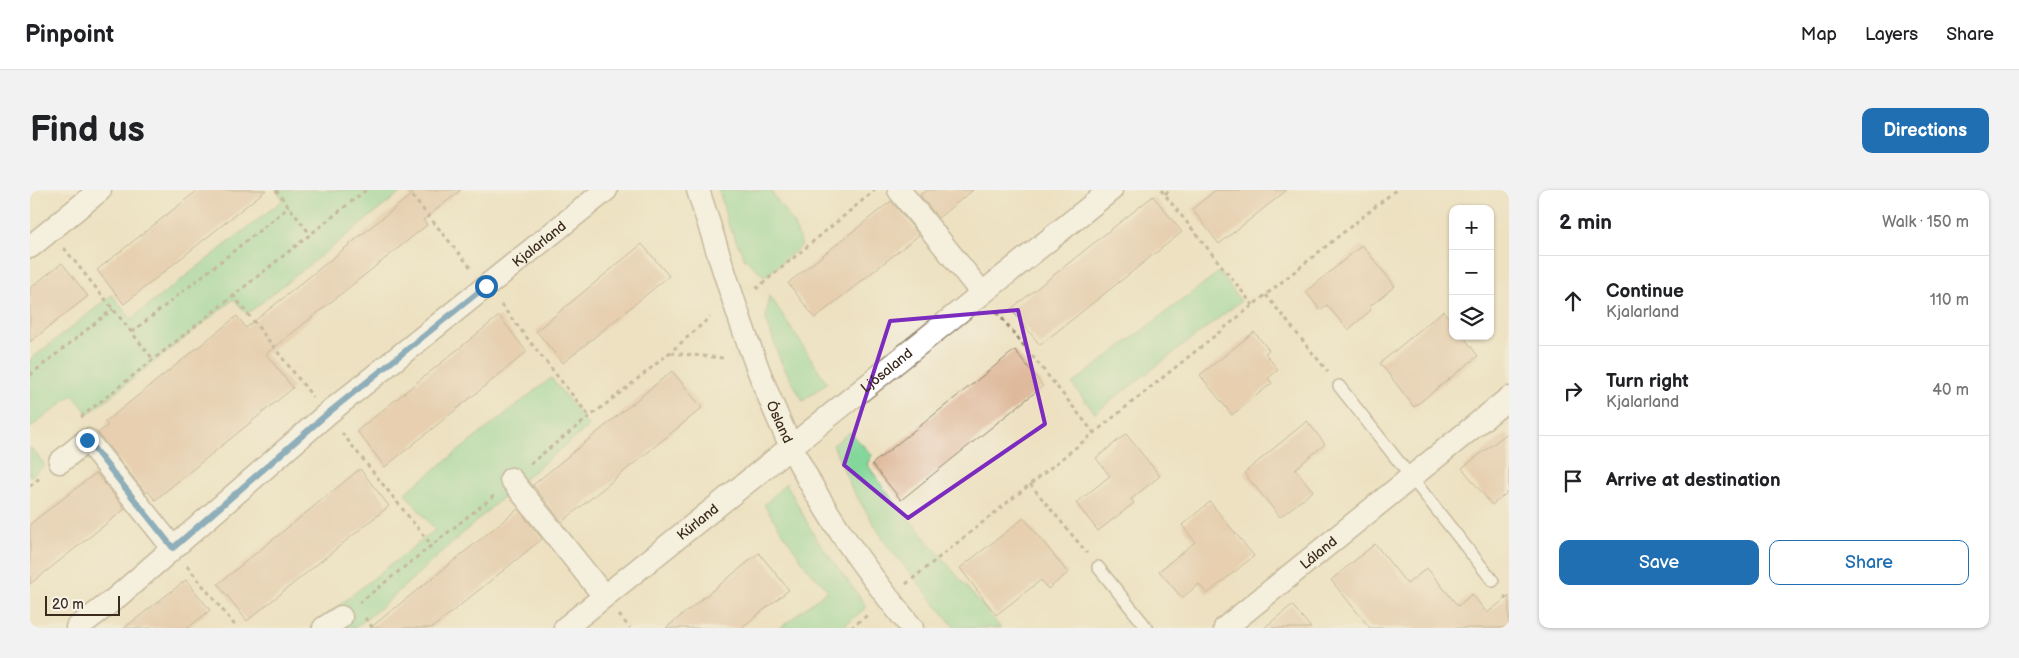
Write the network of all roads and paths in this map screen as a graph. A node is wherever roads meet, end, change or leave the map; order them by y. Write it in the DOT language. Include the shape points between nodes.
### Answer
graph roads {
  1 [pos="100,190"];
  2 [pos="276,190"];
  3 [pos="366,190"];
  4 [pos="407,190"];
  5 [pos="606,190"];
  6 [pos="698,190"];
  7 [pos="875,190"];
  8 [pos="899,190"];
  9 [pos="1111,190"];
  10 [pos="1161,190"];
  11 [pos="1170,190"];
  12 [pos="1396,190"];
  13 [pos="1164,194"];
  14 [pos="289,207"];
  15 [pos="50,230"];
  16 [pos="310,234"];
  17 [pos="30,247"];
  18 [pos="486,286"];
  19 [pos="753,292"];
  20 [pos="982,293"];
  21 [pos="232,295"];
  22 [pos="1266,295"];
  23 [pos="1253,305"];
  24 [pos="113,309"];
  25 [pos="710,317"];
  26 [pos="132,332"];
  27 [pos="671,353"];
  28 [pos="724,358"];
  29 [pos="153,359"];
  30 [pos="30,376"];
  31 [pos="1339,386"];
  32 [pos="1509,398"];
  33 [pos="319,404"];
  34 [pos="589,416"];
  35 [pos="339,430"];
  36 [pos="1094,433"];
  37 [pos="87,440"];
  38 [pos="791,446"];
  39 [pos="60,462"];
  40 [pos="1412,477"];
  41 [pos="511,479"];
  42 [pos="1030,484"];
  43 [pos="432,546"];
  44 [pos="173,548"];
  45 [pos="1098,567"];
  46 [pos="1492,582"];
  47 [pos="906,585"];
  48 [pos="604,596"];
  49 [pos="877,607"];
  50 [pos="332,622"];
  51 [pos="77,628"];
  52 [pos="237,628"];
  53 [pos="564,628"];
  54 [pos="851,628"];
  55 [pos="912,628"];
  56 [pos="1147,628"];
  57 [pos="1225,628"];
  1 -- 15 [label="street"];
  2 -- 14 [label="path"];
  3 -- 16 [label="path"];
  4 -- 18 [label="path"];
  5 -- 18 [label="street, Kjalarland"];
  6 -- 38 [label="street, Ósland" via="745,337"];
  7 -- 19 [label="path"];
  8 -- 20 [label="street"];
  9 -- 20 [label="street, Ljósaland"];
  10 -- 13 [label="path"];
  11 -- 13 [label="path"];
  12 -- 22 [label="path"];
  13 -- 23 [label="path"];
  14 -- 16 [label="path"];
  14 -- 26 [label="path"];
  15 -- 17 [label="street"];
  15 -- 24 [label="path"];
  16 -- 21 [label="path"];
  18 -- 34 [label="path"];
  18 -- 44 [label="street, Kjalarland" via="327,414"];
  20 -- 36 [label="path"];
  20 -- 38 [label="street, Ljósaland"];
  21 -- 29 [label="path"];
  21 -- 33 [label="path"];
  22 -- 23 [label="path"];
  22 -- 31 [label="path"];
  23 -- 36 [label="path"];
  24 -- 26 [label="path"];
  24 -- 30 [label="path"];
  25 -- 27 [label="path"];
  26 -- 29 [label="path"];
  27 -- 28 [label="path"];
  27 -- 34 [label="path"];
  29 -- 37 [label="path" via="82,415 80,421"];
  31 -- 40 [label="lane"];
  32 -- 40 [label="street, Láland"];
  34 -- 41 [label="path"];
  35 -- 43 [label="path"];
  36 -- 42 [label="path"];
  37 -- 39 [label="street"];
  37 -- 44 [label="street"];
  38 -- 48 [label="street, Kúrland"];
  38 -- 55 [label="street, Ósland" via="833,522"];
  40 -- 46 [label="lane"];
  40 -- 57 [label="street, Láland"];
  41 -- 43 [label="path" via="500,492"];
  41 -- 48 [label="street"];
  42 -- 45 [label="path"];
  42 -- 47 [label="path"];
  43 -- 50 [label="path"];
  44 -- 51 [label="street, Kjalarland"];
  44 -- 52 [label="path"];
  45 -- 56 [label="lane"];
  48 -- 53 [label="street, Kúrland"];
  49 -- 54 [label="path"];
}
